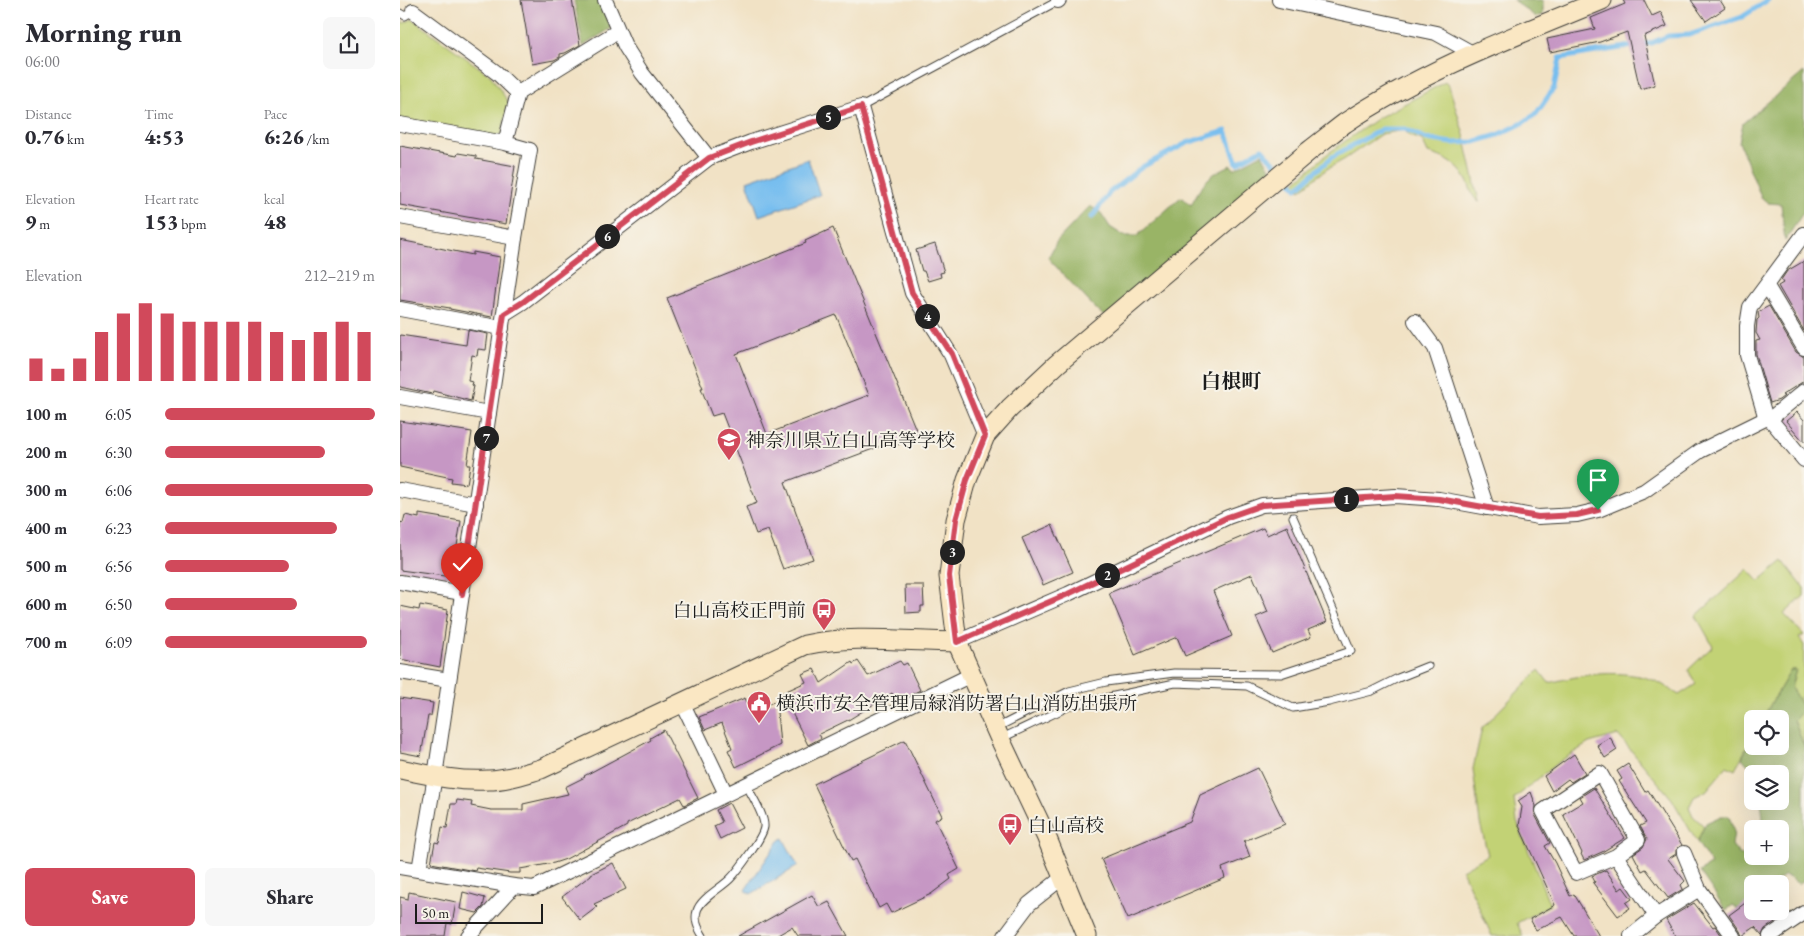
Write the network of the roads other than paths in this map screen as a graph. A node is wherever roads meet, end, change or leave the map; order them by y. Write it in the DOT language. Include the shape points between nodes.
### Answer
graph roads {
  1 [pos="605,0"];
  2 [pos="1059,0"];
  3 [pos="1279,0"];
  4 [pos="1602,0"];
  5 [pos="406,12"];
  6 [pos="618,31"];
  7 [pos="1474,54"];
  8 [pos="518,93"];
  9 [pos="861,107"];
  10 [pos="400,124"];
  11 [pos="505,144"];
  12 [pos="709,158"];
  13 [pos="400,217"];
  14 [pos="1804,234"];
  15 [pos="515,238"];
  16 [pos="1767,286"];
  17 [pos="400,309"];
  18 [pos="503,321"];
  19 [pos="1415,321"];
  20 [pos="1804,348"];
  21 [pos="1804,391"];
  22 [pos="400,397"];
  23 [pos="489,413"];
  24 [pos="1767,419"];
  25 [pos="985,436"];
  26 [pos="1804,460"];
  27 [pos="400,490"];
  28 [pos="476,504"];
  29 [pos="1487,508"];
  30 [pos="1293,517"];
  31 [pos="400,582"];
  32 [pos="462,594"];
  33 [pos="957,642"];
  34 [pos="1428,666"];
  35 [pos="400,672"];
  36 [pos="971,675"];
  37 [pos="449,680"];
  38 [pos="682,702"];
  39 [pos="997,733"];
  40 [pos="400,769"];
  41 [pos="435,776"];
  42 [pos="746,784"];
  43 [pos="726,794"];
  44 [pos="1684,853"];
  45 [pos="1616,856"];
  46 [pos="400,867"];
  47 [pos="419,870"];
  48 [pos="1063,877"];
  49 [pos="514,886"];
  50 [pos="1699,889"];
  51 [pos="1804,913"];
  52 [pos="1656,916"];
  53 [pos="468,936"];
  54 [pos="703,936"];
  55 [pos="1005,936"];
  56 [pos="1087,936"];
  57 [pos="1631,936"];
  58 [pos="1733,936"];
  59 [pos="1770,936"];
  1 -- 6 [label="street"];
  2 -- 9 [label="lane"];
  3 -- 7 [label="street" via="1436,33"];
  4 -- 7 [label="street"];
  5 -- 8 [label="street" via="497,74"];
  6 -- 8 [label="street"];
  6 -- 12 [label="street" via="642,73"];
  7 -- 25 [label="street" via="1384,99 1309,151 1057,364"];
  8 -- 11 [label="street"];
  9 -- 12 [label="street"];
  9 -- 25 [label="street" via="912,293 952,354"];
  10 -- 11 [label="street"];
  11 -- 15 [label="street" via="530,150"];
  12 -- 18 [label="street"];
  13 -- 15 [label="street"];
  14 -- 16 [label="street"];
  15 -- 18 [label="street"];
  16 -- 20 [label="street"];
  16 -- 24 [label="street" via="1750,307 1746,340 1747,355"];
  17 -- 18 [label="street"];
  18 -- 23 [label="street"];
  19 -- 29 [label="street" via="1436,348"];
  21 -- 24 [label="street"];
  22 -- 23 [label="street"];
  23 -- 28 [label="street"];
  24 -- 26 [label="street"];
  24 -- 29 [label="street" via="1700,451 1644,492 1598,510 1577,515 1538,517"];
  25 -- 33 [label="street" via="967,480 956,520 949,576"];
  27 -- 28 [label="street"];
  28 -- 32 [label="street"];
  29 -- 33 [label="street" via="1439,499 1395,496 1262,505 1228,517 1068,594"];
  30 -- 39 [label="lane" via="1351,651 1281,674 1174,673 1106,682 1069,691"];
  31 -- 32 [label="street"];
  32 -- 37 [label="street"];
  33 -- 36 [label="street"];
  33 -- 38 [label="street" via="827,640 806,645"];
  34 -- 39 [label="lane" via="1372,691 1293,708 1246,686 1175,683 1072,705"];
  35 -- 37 [label="street"];
  36 -- 39 [label="street"];
  36 -- 42 [label="street"];
  37 -- 41 [label="street"];
  38 -- 41 [label="street" via="541,769 515,777 488,780"];
  38 -- 43 [label="street"];
  39 -- 48 [label="street"];
  40 -- 41 [label="street"];
  41 -- 47 [label="street"];
  42 -- 43 [label="street"];
  42 -- 54 [label="lane" via="763,817 764,827 730,878 697,909 696,923"];
  43 -- 49 [label="street" via="534,888"];
  44 -- 50 [label="street"];
  45 -- 45 [label="street" via="1576,873 1543,811 1600,773 1638,840"];
  45 -- 52 [label="street"];
  46 -- 47 [label="street"];
  47 -- 49 [label="street"];
  48 -- 55 [label="street" via="1029,904"];
  48 -- 56 [label="street"];
  49 -- 53 [label="street"];
  50 -- 52 [label="street"];
  50 -- 58 [label="street"];
  51 -- 59 [label="street"];
  52 -- 57 [label="street"];
}
